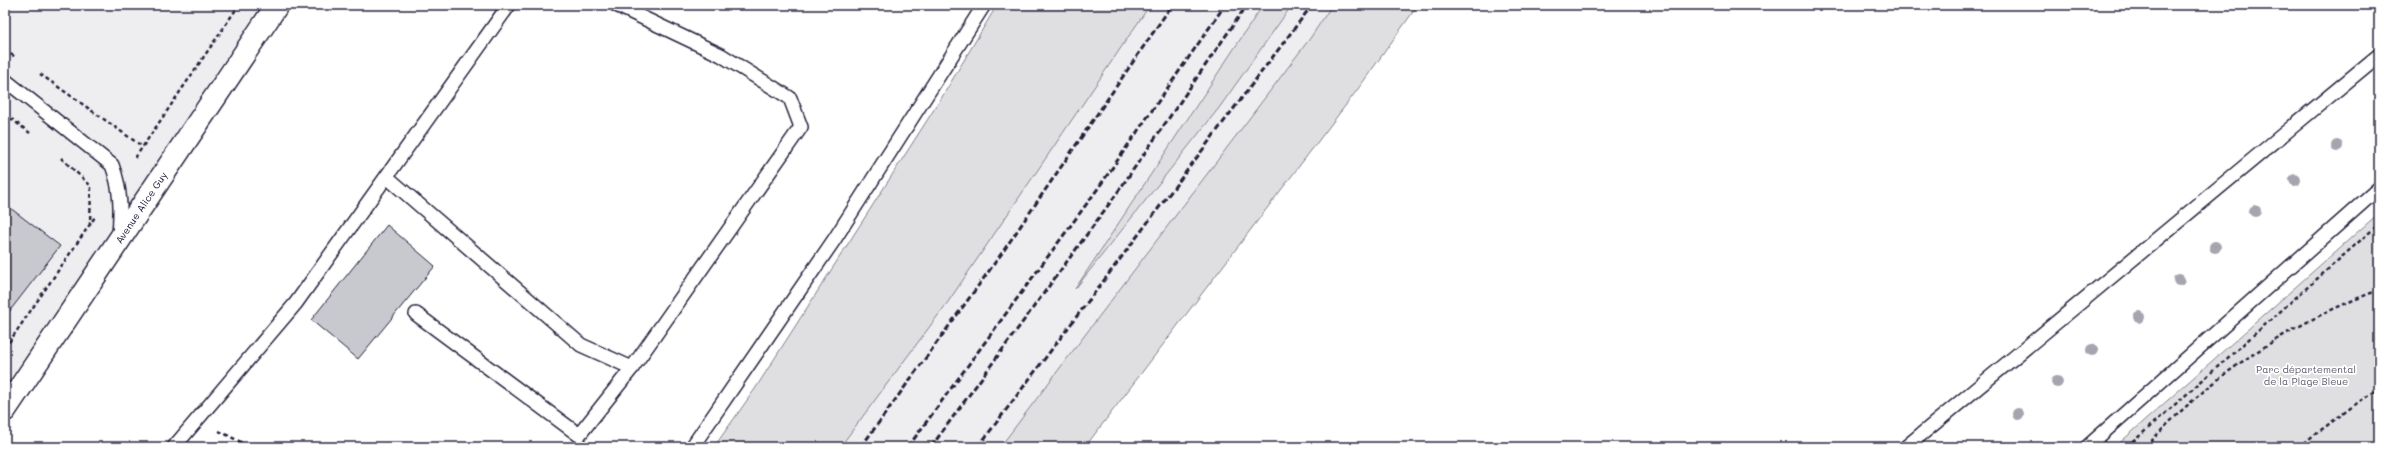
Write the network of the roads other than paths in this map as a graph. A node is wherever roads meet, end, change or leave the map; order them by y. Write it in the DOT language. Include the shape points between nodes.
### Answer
graph roads {
  1 [pos="277,5"];
  2 [pos="509,5"];
  3 [pos="616,5"];
  4 [pos="984,5"];
  5 [pos="2379,55"];
  6 [pos="5,80"];
  7 [pos="387,177"];
  8 [pos="2379,188"];
  9 [pos="119,239"];
  10 [pos="416,314"];
  11 [pos="632,368"];
  12 [pos="5,410"];
  13 [pos="174,447"];
  14 [pos="692,447"];
  15 [pos="1906,447"];
  16 [pos="2088,447"];
  1 -- 9 [label="main road, Avenue Alice Guy"];
  2 -- 7 [label="lane"];
  3 -- 11 [label="lane" via="721,55 790,98 801,127"];
  4 -- 14 [label="lane" via="834,240"];
  5 -- 15 [label="lane"];
  6 -- 9 [label="lane" via="112,165 122,203"];
  7 -- 11 [label="lane" via="581,345"];
  7 -- 13 [label="lane" via="296,303"];
  8 -- 16 [label="lane"];
  9 -- 12 [label="main road, Avenue Alice Guy"];
  10 -- 11 [label="lane" via="579,435"];
}
